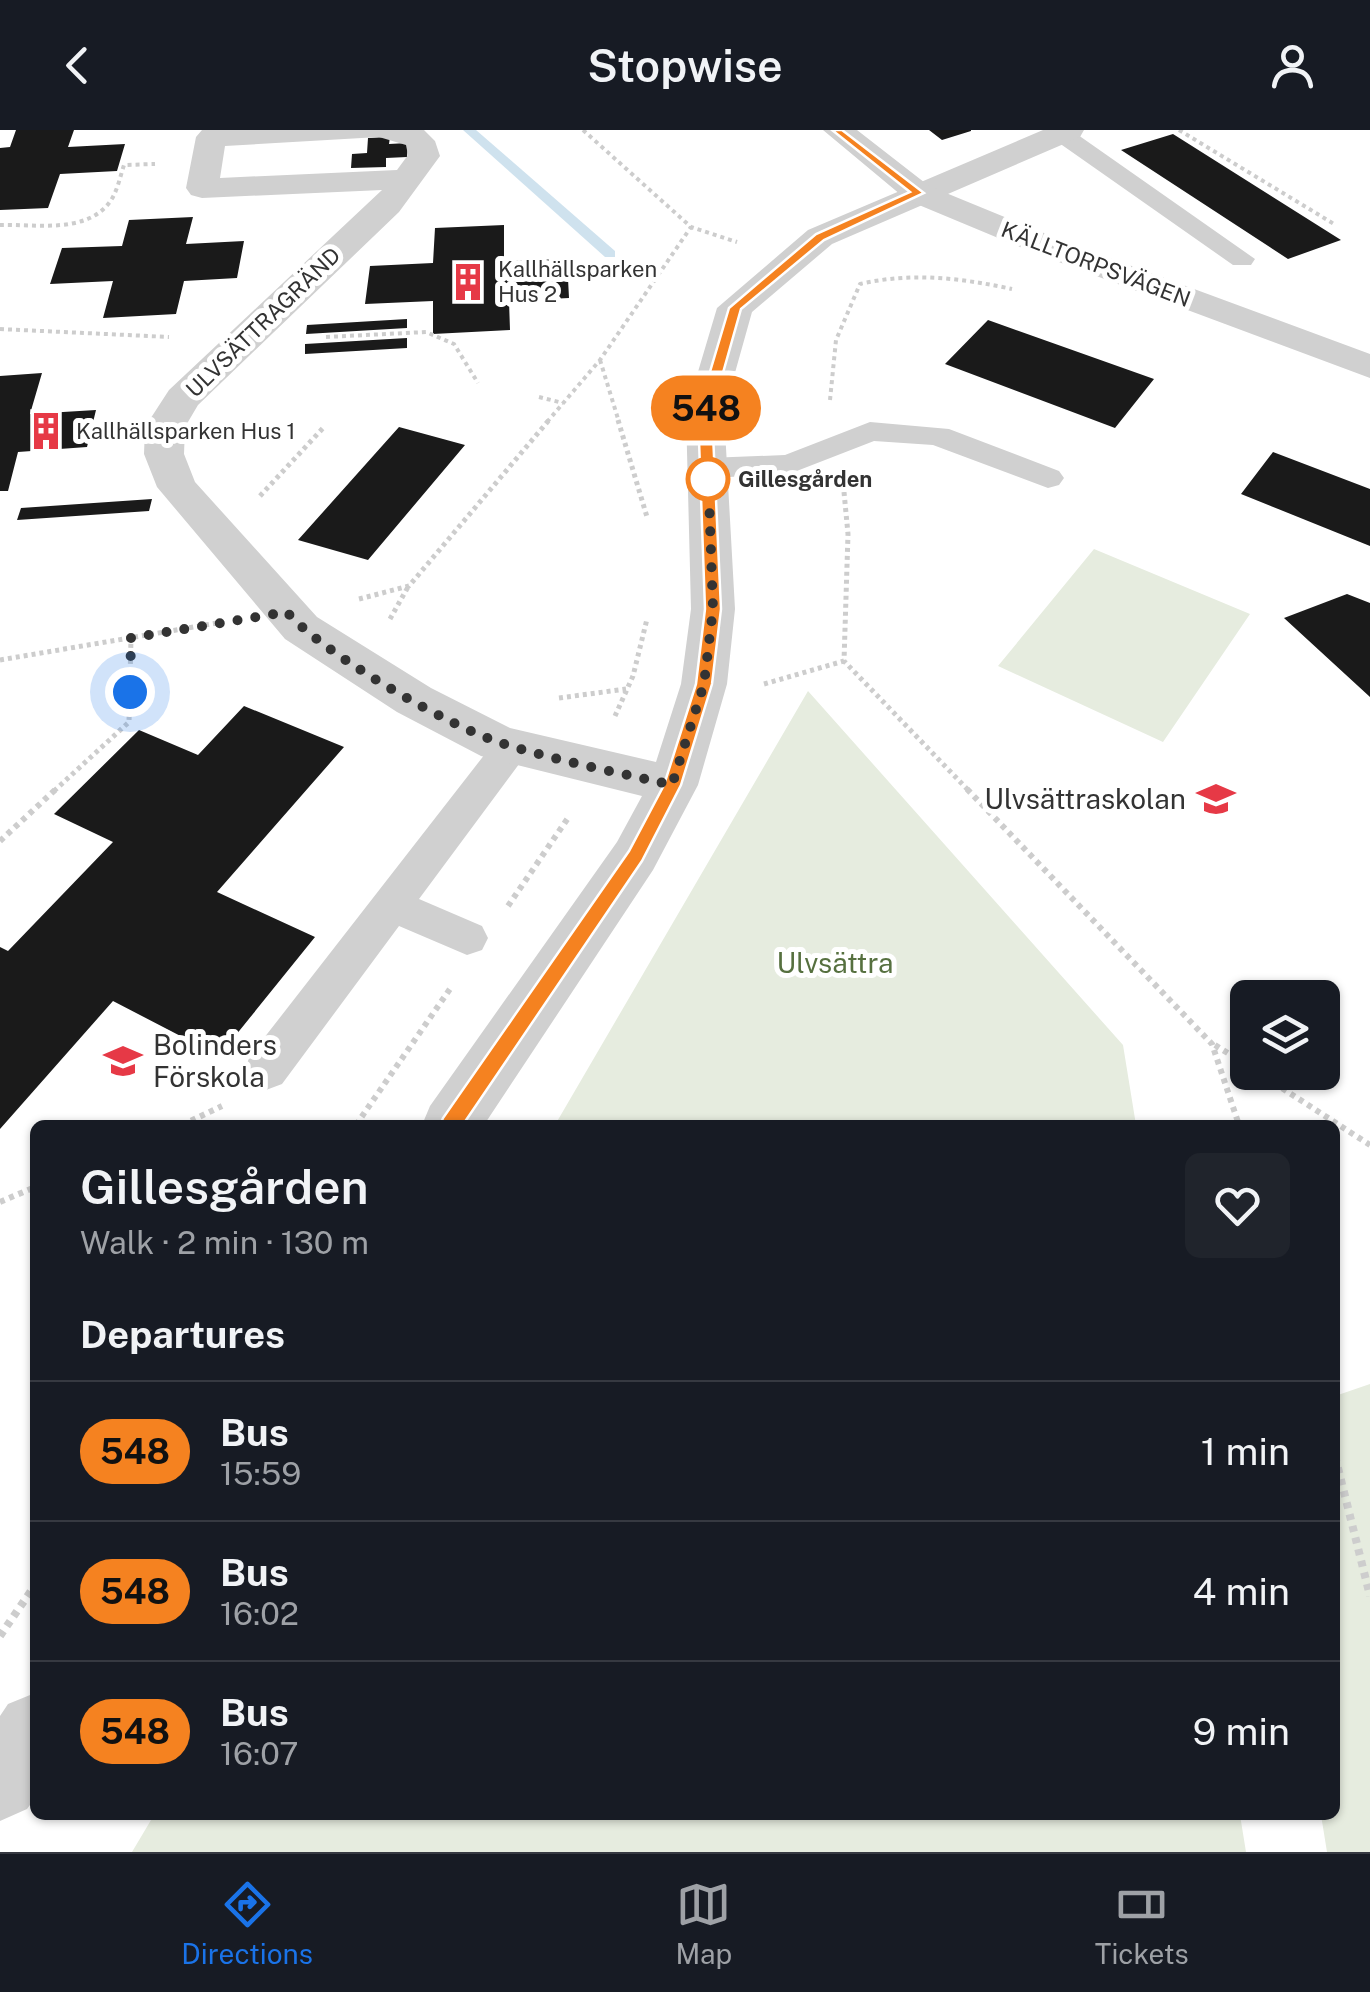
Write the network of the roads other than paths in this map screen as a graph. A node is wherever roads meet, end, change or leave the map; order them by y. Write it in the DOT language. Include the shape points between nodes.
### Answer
graph roads {
  1 [pos="372,130"];
  2 [pos="386,130"];
  3 [pos="838,130"];
  4 [pos="1064,132"];
  5 [pos="408,179"];
  6 [pos="918,193"];
  7 [pos="1242,259"];
  8 [pos="1370,368"];
  9 [pos="708,468"];
  10 [pos="1048,478"];
  11 [pos="512,746"];
  12 [pos="672,785"];
  13 [pos="390,906"];
  14 [pos="467,938"];
  15 [pos="266,1070"];
  16 [pos="454,1120"];
  17 [pos="30,1738"];
  18 [pos="0,1782"];
  1 -- 5 [label="street" via="211,137 202,188"];
  2 -- 5 [label="street" via="420,141 424,156"];
  3 -- 6 [label="street, KÄLLTORPSVÄGEN"];
  4 -- 6 [label="street"];
  4 -- 7 [label="lane"];
  5 -- 11 [label="street, ULVSÄTTRAGRÄND" via="183,398 165,427 164,454 177,487 301,628 414,700"];
  6 -- 8 [label="street, KÄLLTORPSVÄGEN"];
  6 -- 9 [label="street" via="820,237 735,308 705,412"];
  9 -- 10 [label="lane" via="789,464 870,430 938,436"];
  9 -- 12 [label="street" via="713,609 704,684"];
  11 -- 12 [label="street, ULVSÄTTRAGRÄND"];
  11 -- 13 [label="lane"];
  12 -- 16 [label="street" via="636,856"];
  13 -- 14 [label="lane"];
  13 -- 15 [label="lane"];
  17 -- 18 [label="street"];
}
